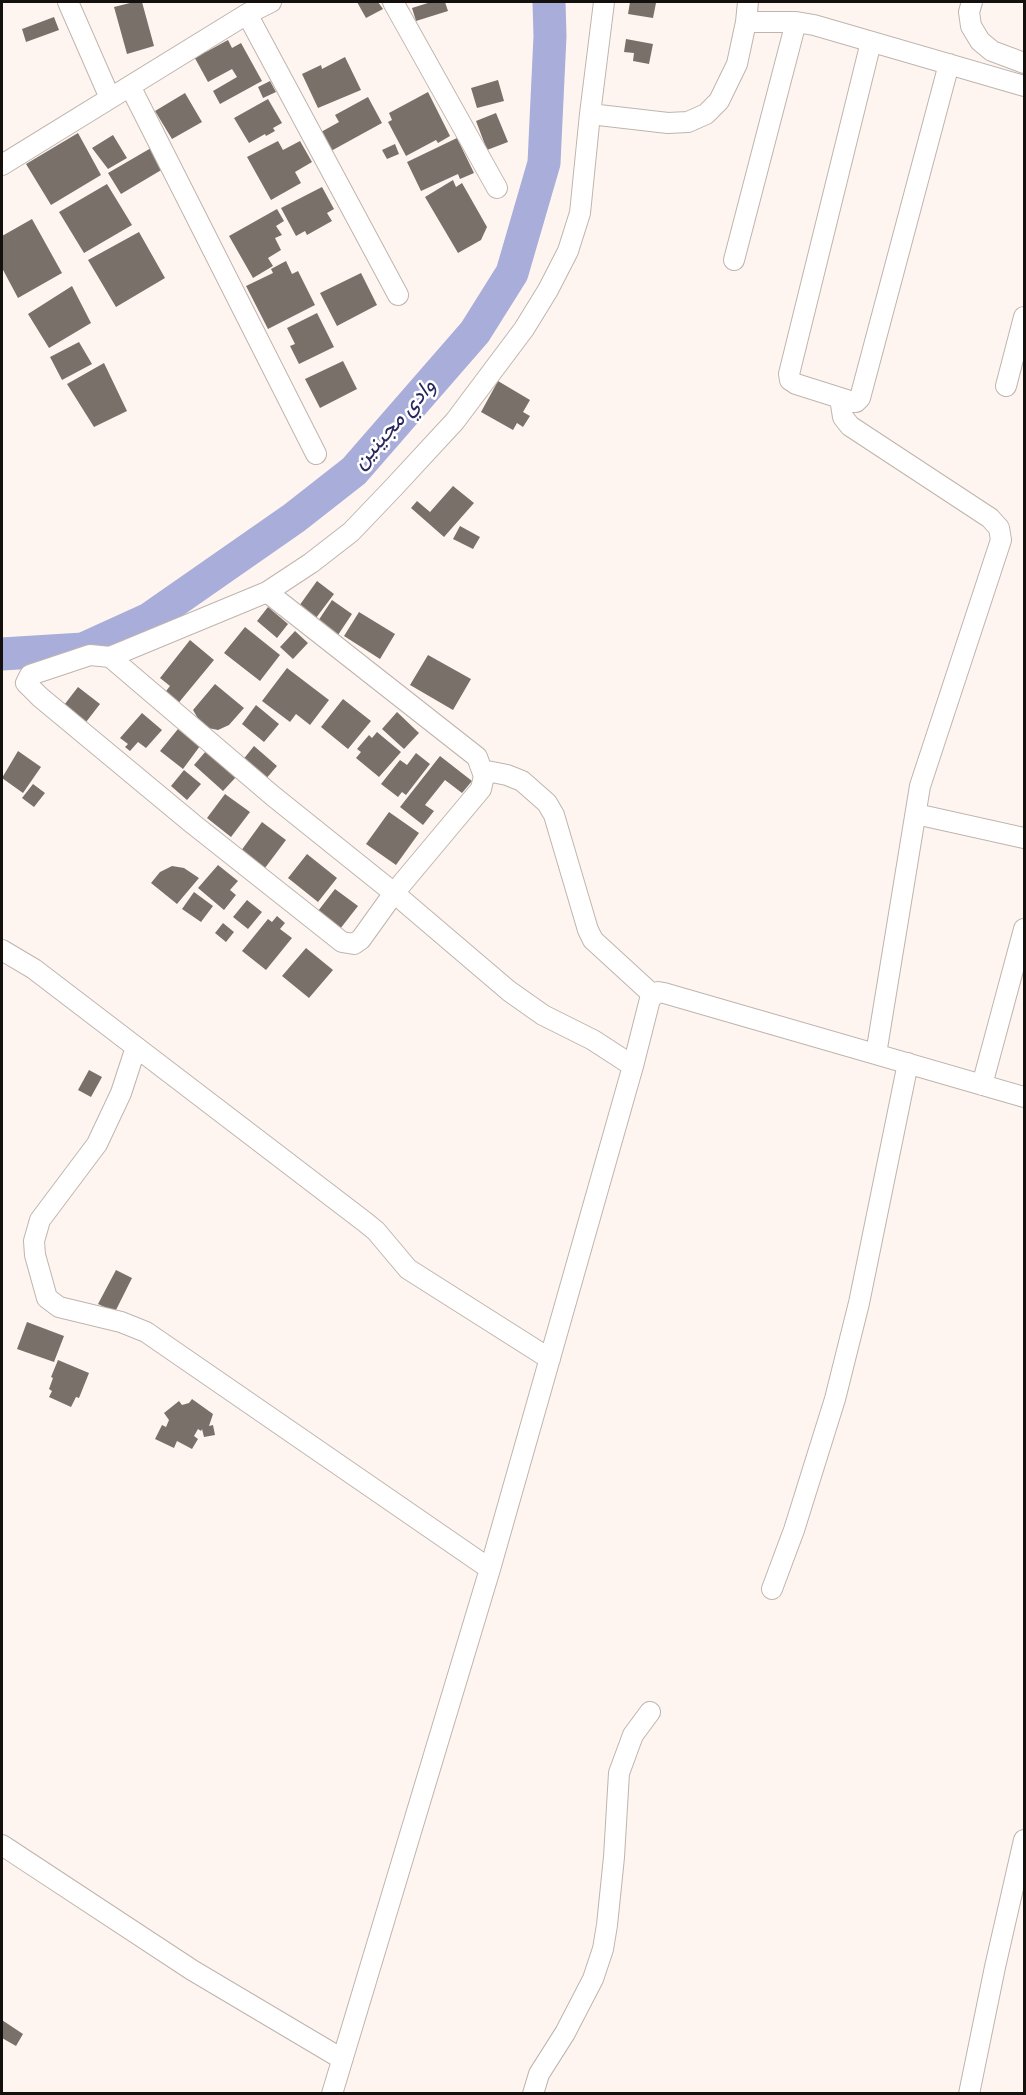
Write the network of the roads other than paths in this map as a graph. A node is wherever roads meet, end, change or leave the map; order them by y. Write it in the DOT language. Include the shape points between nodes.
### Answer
graph roads {
  1 [pos="68,2"];
  2 [pos="271,2"];
  3 [pos="393,2"];
  4 [pos="604,2"];
  5 [pos="748,2"];
  6 [pos="972,2"];
  7 [pos="247,14"];
  8 [pos="746,22"];
  9 [pos="796,22"];
  10 [pos="871,42"];
  11 [pos="1024,63"];
  12 [pos="949,64"];
  13 [pos="130,86"];
  14 [pos="1024,86"];
  15 [pos="110,98"];
  16 [pos="590,114"];
  17 [pos="2,165"];
  18 [pos="497,188"];
  19 [pos="734,261"];
  20 [pos="398,295"];
  21 [pos="1024,317"];
  22 [pos="1006,386"];
  23 [pos="840,398"];
  24 [pos="316,454"];
  25 [pos="267,592"];
  26 [pos="110,657"];
  27 [pos="482,770"];
  28 [pos="916,814"];
  29 [pos="1024,838"];
  30 [pos="394,893"];
  31 [pos="1024,929"];
  32 [pos="2,950"];
  33 [pos="653,995"];
  34 [pos="136,1047"];
  35 [pos="876,1054"];
  36 [pos="908,1063"];
  37 [pos="633,1066"];
  38 [pos="982,1085"];
  39 [pos="1024,1097"];
  40 [pos="550,1359"];
  41 [pos="490,1569"];
  42 [pos="772,1588"];
  43 [pos="650,1712"];
  44 [pos="1024,1840"];
  45 [pos="2,1845"];
  46 [pos="342,2059"];
  47 [pos="332,2094"];
  48 [pos="533,2094"];
  49 [pos="969,2094"];
  1 -- 15 [label="street"];
  2 -- 7 [label="street"];
  3 -- 18 [label="street"];
  4 -- 16 [label="street"];
  5 -- 8 [label="street"];
  6 -- 11 [label="street" via="971,26 980,41 992,51"];
  7 -- 13 [label="street"];
  7 -- 20 [label="street"];
  8 -- 9 [label="street"];
  8 -- 16 [label="street" via="727,88 706,114 688,122 668,123"];
  9 -- 10 [label="street"];
  9 -- 19 [label="street"];
  10 -- 12 [label="street"];
  10 -- 23 [label="street" via="789,374 796,384"];
  12 -- 14 [label="street"];
  12 -- 23 [label="street" via="860,398 853,402"];
  13 -- 15 [label="street"];
  13 -- 24 [label="street"];
  15 -- 17 [label="street"];
  16 -- 25 [label="street" via="580,213 568,251 524,329 455,421 394,487 351,531"];
  21 -- 22 [label="street"];
  23 -- 28 [label="street" via="843,417 850,426 990,518 999,528 999,548 932,745"];
  25 -- 26 [label="street"];
  25 -- 27 [label="street" via="477,757"];
  26 -- 30 [label="street"];
  26 -- 30 [label="street" via="90,655 30,675 26,682 192,824 342,942 354,944 361,939"];
  27 -- 30 [label="street" via="481,789"];
  27 -- 33 [label="street" via="522,781 547,804 554,815 593,940"];
  28 -- 29 [label="street"];
  28 -- 35 [label="street"];
  30 -- 37 [label="street" via="509,991"];
  31 -- 38 [label="street"];
  32 -- 34 [label="street" via="34,969"];
  33 -- 35 [label="street" via="664,993"];
  33 -- 37 [label="street"];
  34 -- 40 [label="street" via="371,1226 408,1269"];
  34 -- 41 [label="street" via="121,1093 97,1144 40,1220 35,1255 47,1298 59,1307 146,1332"];
  35 -- 36 [label="street"];
  36 -- 38 [label="street"];
  36 -- 42 [label="street" via="859,1303 835,1399"];
  37 -- 40 [label="street"];
  38 -- 39 [label="street"];
  40 -- 41 [label="street"];
  41 -- 46 [label="street"];
  43 -- 48 [label="street" via="633,1735 619,1773 603,1948 593,1979 539,2074"];
  44 -- 49 [label="street"];
  45 -- 46 [label="street" via="192,1970"];
  46 -- 47 [label="street"];
}
